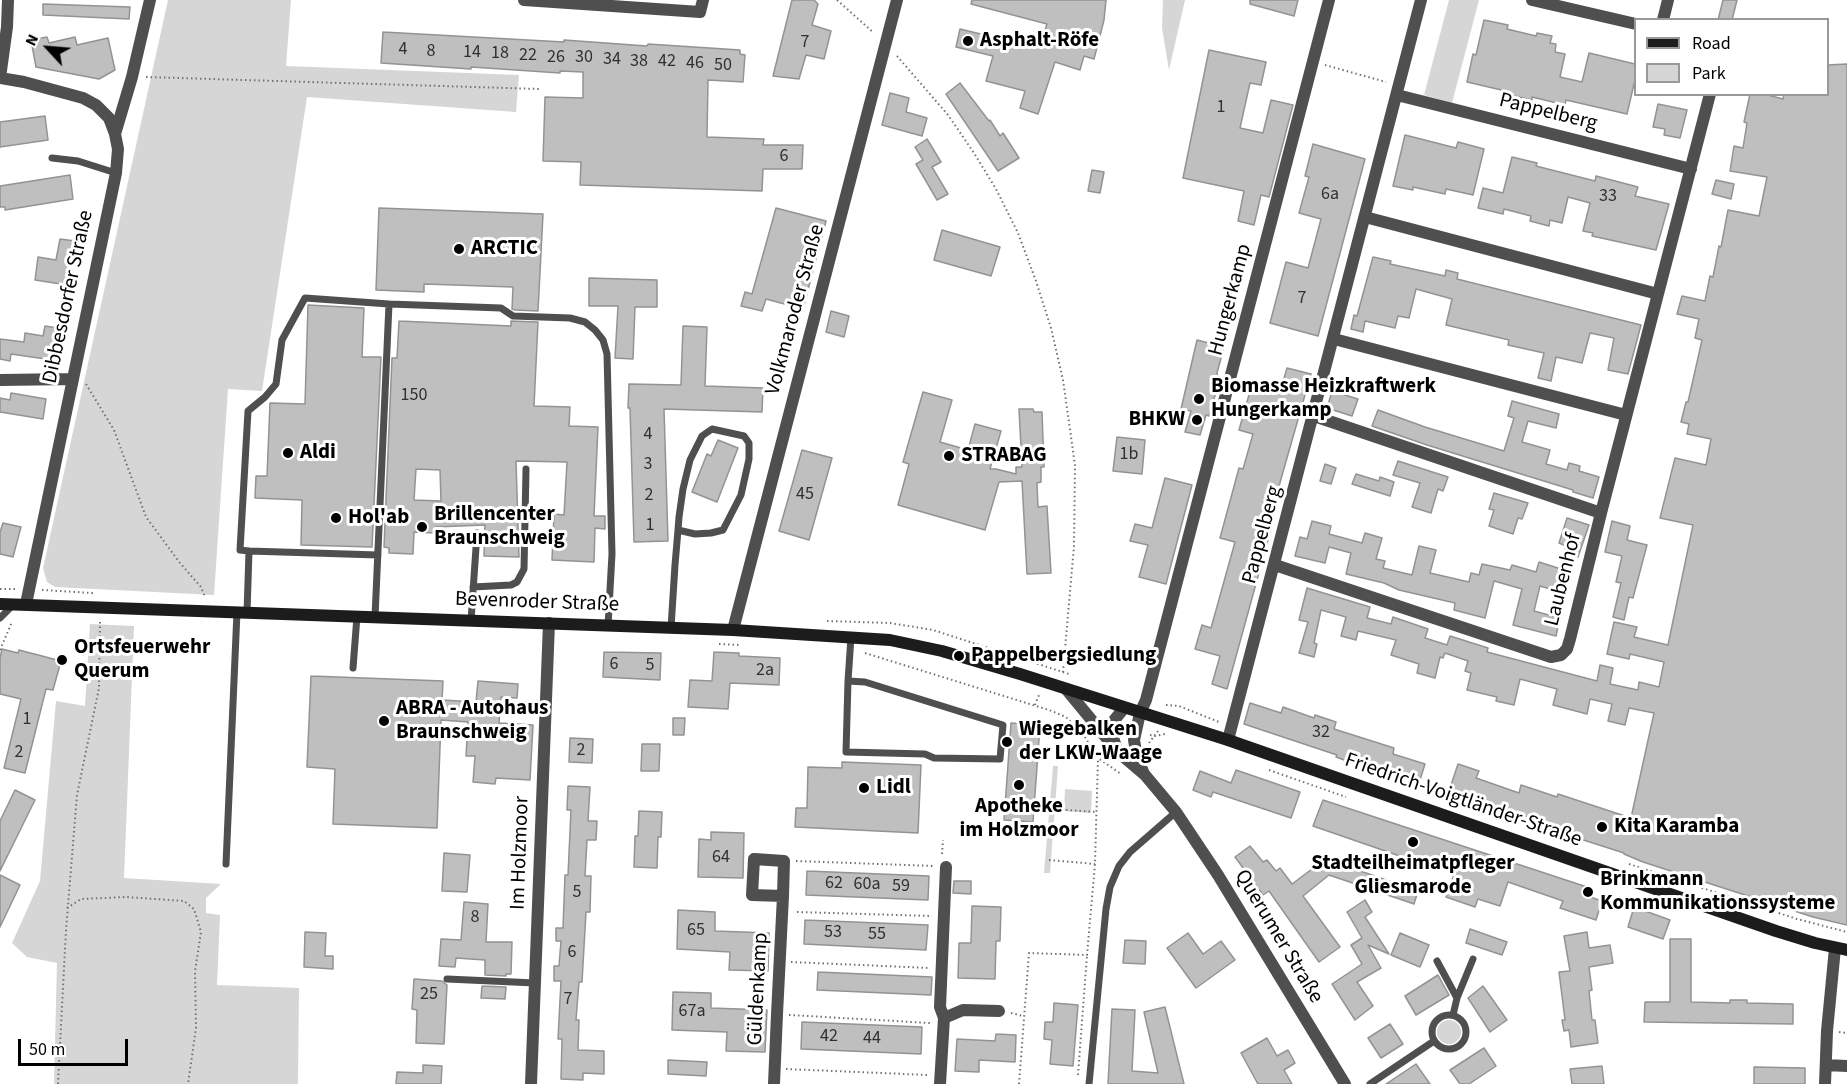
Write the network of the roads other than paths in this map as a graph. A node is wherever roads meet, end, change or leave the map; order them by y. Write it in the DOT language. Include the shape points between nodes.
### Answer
graph roads {
  1 [pos="8,0"];
  2 [pos="150,0"];
  3 [pos="524,0"];
  4 [pos="897,0"];
  5 [pos="1329,0"];
  6 [pos="1421,0"];
  7 [pos="1532,0"];
  8 [pos="1668,0"];
  9 [pos="702,6"];
  10 [pos="1664,18"];
  11 [pos="1634,24"];
  12 [pos="0,78"];
  13 [pos="1398,90"];
  14 [pos="1709,96"];
  15 [pos="115,134"];
  16 [pos="52,158"];
  17 [pos="1691,169"];
  18 [pos="116,172"];
  19 [pos="1365,217"];
  20 [pos="1658,294"];
  21 [pos="389,304"];
  22 [pos="1334,339"];
  23 [pos="72,379"];
  24 [pos="0,380"];
  25 [pos="1626,415"];
  26 [pos="1314,416"];
  27 [pos="526,470"];
  28 [pos="1601,513"];
  29 [pos="678,530"];
  30 [pos="477,532"];
  31 [pos="249,550"];
  32 [pos="378,555"];
  33 [pos="1275,565"];
  34 [pos="473,587"];
  35 [pos="0,604"];
  36 [pos="20,604"];
  37 [pos="242,612"];
  38 [pos="357,616"];
  39 [pos="375,617"];
  40 [pos="0,618"];
  41 [pos="471,621"];
  42 [pos="549,623"];
  43 [pos="608,626"];
  44 [pos="671,628"];
  45 [pos="733,630"];
  46 [pos="850,637"];
  47 [pos="353,668"];
  48 [pos="848,681"];
  49 [pos="1066,689"];
  50 [pos="1124,708"];
  51 [pos="1140,713"];
  52 [pos="1229,735"];
  53 [pos="1118,752"];
  54 [pos="1145,775"];
  55 [pos="1176,812"];
  56 [pos="226,864"];
  57 [pos="946,867"];
  58 [pos="783,896"];
  59 [pos="1841,949"];
  60 [pos="1473,959"];
  61 [pos="1437,961"];
  62 [pos="447,979"];
  63 [pos="535,984"];
  64 [pos="1457,998"];
  65 [pos="999,1011"];
  66 [pos="1453,1015"];
  67 [pos="943,1021"];
  68 [pos="1434,1041"];
  69 [pos="1826,1065"];
  70 [pos="1847,1066"];
  71 [pos="940,1080"];
  72 [pos="531,1084"];
  73 [pos="774,1084"];
  74 [pos="1089,1084"];
  75 [pos="1345,1084"];
  76 [pos="1370,1084"];
  77 [pos="1825,1084"];
  1 -- 12 [label="street"];
  2 -- 15 [label="street, Dibbesdorfer Straße"];
  3 -- 9 [label="street"];
  4 -- 45 [label="street, Volkmaroder Straße"];
  5 -- 51 [label="street, Hungerkamp"];
  6 -- 13 [label="street, Pappelberg"];
  7 -- 11 [label="street"];
  8 -- 10 [label="street"];
  12 -- 15 [label="street" via="83,98 109,118"];
  13 -- 17 [label="street, Pappelberg"];
  13 -- 19 [label="street, Pappelberg"];
  14 -- 17 [label="street"];
  15 -- 18 [label="street, Dibbesdorfer Straße"];
  16 -- 18 [label="lane"];
  17 -- 20 [label="street"];
  18 -- 23 [label="street, Dibbesdorfer Straße"];
  19 -- 20 [label="street"];
  19 -- 22 [label="street, Pappelberg"];
  20 -- 25 [label="street"];
  21 -- 31 [label="lane" via="305,298 282,340 276,384 248,411 240,550"];
  21 -- 32 [label="lane"];
  21 -- 43 [label="lane" via="501,308 513,316 570,318 585,322 603,340 607,354 612,554"];
  22 -- 25 [label="street"];
  22 -- 26 [label="street, Pappelberg"];
  23 -- 24 [label="street"];
  23 -- 36 [label="street, Dibbesdorfer Straße"];
  25 -- 28 [label="street"];
  26 -- 28 [label="street, Laubenhof"];
  26 -- 33 [label="street, Pappelberg"];
  27 -- 34 [label="lane" via="524,569 511,585"];
  28 -- 33 [label="street, Laubenhof" via="1567,649 1551,657"];
  29 -- 29 [label="lane" via="690,460 702,436 712,429 744,436 749,442 741,495 723,530 695,534"];
  29 -- 44 [label="lane"];
  30 -- 34 [label="lane"];
  31 -- 32 [label="lane"];
  31 -- 37 [label="lane"];
  32 -- 39 [label="lane"];
  33 -- 52 [label="street, Pappelberg"];
  34 -- 41 [label="lane"];
  35 -- 36 [label="main road, Bevenroder Straße"];
  36 -- 37 [label="main road, Bevenroder Straße"];
  36 -- 40 [label="lane"];
  37 -- 38 [label="main road, Bevenroder Straße"];
  37 -- 56 [label="lane"];
  38 -- 39 [label="main road, Bevenroder Straße"];
  38 -- 47 [label="lane"];
  39 -- 41 [label="main road, Bevenroder Straße"];
  41 -- 42 [label="main road, Bevenroder Straße"];
  42 -- 43 [label="main road, Bevenroder Straße"];
  42 -- 63 [label="street, Im Holzmoor"];
  43 -- 44 [label="main road, Bevenroder Straße"];
  44 -- 45 [label="main road, Bevenroder Straße"];
  45 -- 46 [label="main road, Bevenroder Straße"];
  46 -- 48 [label="lane"];
  46 -- 49 [label="main road, Bevenroder Straße" via="890,640 942,651"];
  48 -- 48 [label="lane" via="846,752 1000,759 1003,726 865,682"];
  49 -- 50 [label="main road, Friedrich-Voigtländer-Straße"];
  49 -- 53 [label="street, Querumer Straße"];
  50 -- 51 [label="main road, Friedrich-Voigtländer-Straße"];
  50 -- 53 [label="street" via="1112,723"];
  51 -- 52 [label="main road, Friedrich-Voigtländer-Straße"];
  51 -- 54 [label="street, Querumer Straße" via="1134,740"];
  52 -- 59 [label="main road, Friedrich-Voigtländer-Straße" via="1776,931"];
  53 -- 54 [label="street, Querumer Straße"];
  54 -- 55 [label="street, Querumer Straße"];
  55 -- 74 [label="lane" via="1130,852 1112,882"];
  55 -- 75 [label="street, Querumer Straße"];
  57 -- 67 [label="street" via="940,1007"];
  58 -- 58 [label="street, Güldenkamp" via="784,861 754,859 752,895"];
  58 -- 73 [label="street, Güldenkamp"];
  59 -- 69 [label="street"];
  60 -- 64 [label="lane"];
  61 -- 64 [label="lane"];
  62 -- 63 [label="lane"];
  63 -- 72 [label="street, Im Holzmoor"];
  64 -- 66 [label="lane"];
  65 -- 67 [label="street" via="963,1010"];
  66 -- 68 [label="lane" via="1437,1019 1432,1030"];
  66 -- 68 [label="lane" via="1466,1026 1463,1042 1448,1050"];
  67 -- 71 [label="street"];
  68 -- 76 [label="lane"];
  69 -- 70 [label="street"];
  69 -- 77 [label="street"];
}
